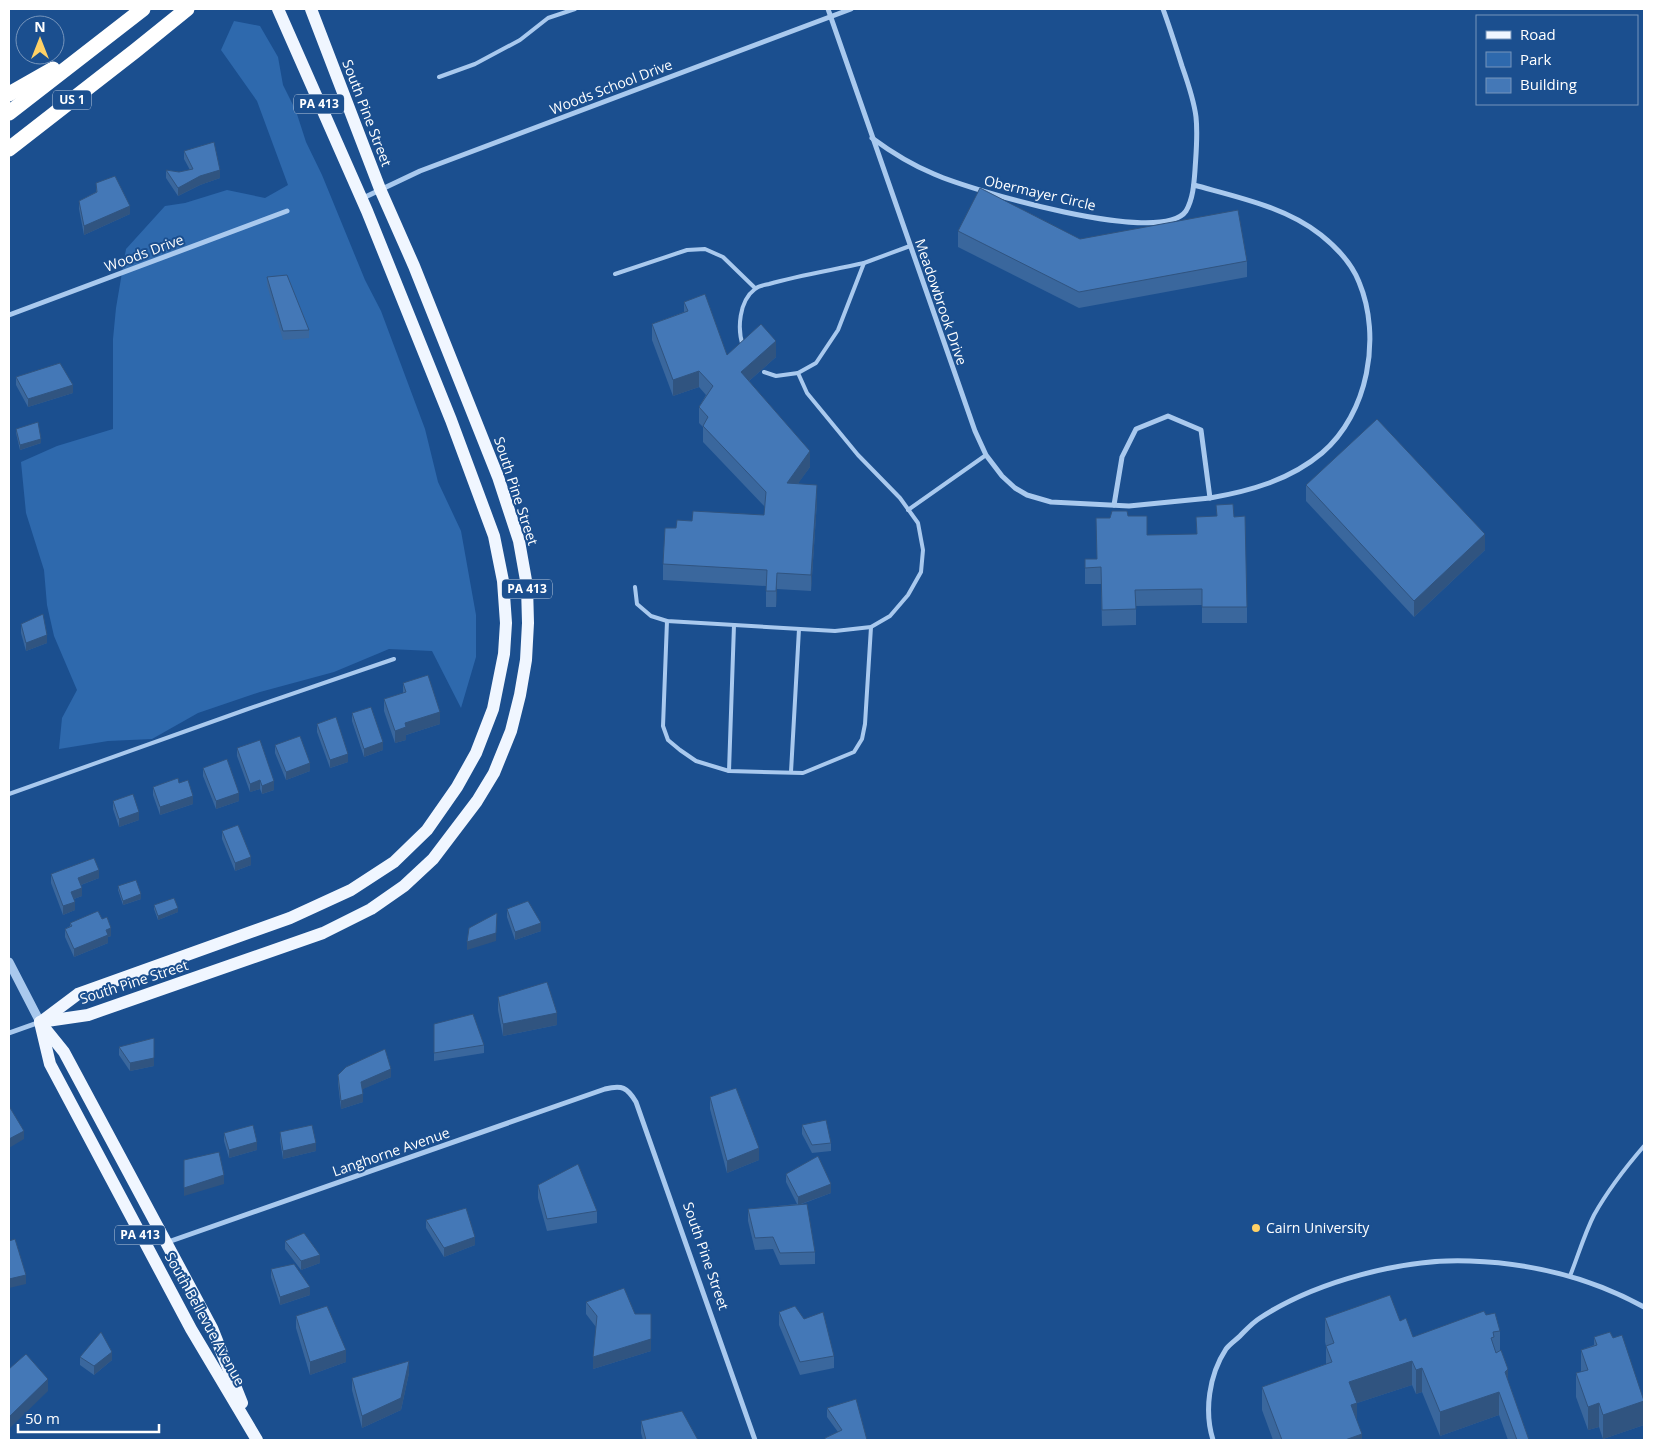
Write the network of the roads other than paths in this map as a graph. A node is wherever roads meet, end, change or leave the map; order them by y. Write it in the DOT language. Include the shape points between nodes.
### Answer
graph roads {
  1 [pos="143,9"];
  2 [pos="187,9"];
  3 [pos="278,9"];
  4 [pos="311,9"];
  5 [pos="575,9"];
  6 [pos="828,9"];
  7 [pos="850,9"];
  8 [pos="1163,9"];
  9 [pos="831,17"];
  10 [pos="104,40"];
  11 [pos="439,77"];
  12 [pos="9,94"];
  13 [pos="9,113"];
  14 [pos="871,137"];
  15 [pos="9,149"];
  16 [pos="1194,184"];
  17 [pos="380,189"];
  18 [pos="361,199"];
  19 [pos="288,211"];
  20 [pos="910,246"];
  21 [pos="864,263"];
  22 [pos="615,274"];
  23 [pos="755,288"];
  24 [pos="9,315"];
  25 [pos="744,349"];
  26 [pos="764,372"];
  27 [pos="798,373"];
  28 [pos="986,456"];
  29 [pos="1210,498"];
  30 [pos="1114,505"];
  31 [pos="908,510"];
  32 [pos="635,587"];
  33 [pos="667,621"];
  34 [pos="734,625"];
  35 [pos="871,627"];
  36 [pos="799,629"];
  37 [pos="394,659"];
  38 [pos="729,771"];
  39 [pos="791,772"];
  40 [pos="9,794"];
  41 [pos="9,962"];
  42 [pos="40,1022"];
  43 [pos="9,1033"];
  44 [pos="622,1087"];
  45 [pos="1644,1146"];
  46 [pos="167,1242"];
  47 [pos="1570,1276"];
  48 [pos="1644,1307"];
  49 [pos="257,1440"];
  50 [pos="755,1440"];
  51 [pos="1213,1440"];
  1 -- 10 [label="highway, US 1"];
  2 -- 15 [label="highway, US 1"];
  3 -- 18 [label="main road, South Pine Street / PA 413"];
  4 -- 17 [label="main road, South Pine Street / PA 413"];
  5 -- 11 [label="lane" via="548,18 520,40 475,64"];
  6 -- 9 [label="street, Meadowbrook Drive"];
  7 -- 9 [label="street, Woods School Drive"];
  8 -- 16 [label="street" via="1196,118"];
  9 -- 14 [label="street, Meadowbrook Drive"];
  9 -- 17 [label="street, Woods School Drive" via="420,171"];
  10 -- 12 [label="highway"];
  10 -- 13 [label="highway, US 1"];
  14 -- 16 [label="street, Obermayer Circle" via="900,157 956,183 1038,207 1107,220 1150,222 1180,217 1190,201"];
  14 -- 20 [label="street, Meadowbrook Drive"];
  16 -- 29 [label="street, Meadowbrook Drive" via="1280,212 1320,234 1341,254 1359,281 1367,306 1370,340 1364,387 1348,423 1323,452 1284,478 1242,492"];
  17 -- 18 [label="street"];
  17 -- 42 [label="main road, South Pine Street / PA 413" via="494,468 519,541 527,586 526,660 511,731 494,773 433,859 404,886 371,909 323,933 88,1014"];
  18 -- 42 [label="main road, South Pine Street / PA 413" via="451,420 494,536 503,581 504,654 493,709 476,753 427,830 394,862 352,890 290,918 78,994"];
  19 -- 24 [label="street, Woods Drive"];
  20 -- 21 [label="lane"];
  20 -- 28 [label="street, Meadowbrook Drive"];
  21 -- 23 [label="lane"];
  21 -- 27 [label="lane" via="838,330 816,363"];
  22 -- 23 [label="lane" via="687,250 705,249 723,257"];
  23 -- 25 [label="lane" via="745,300 740,318 740,338"];
  26 -- 27 [label="lane" via="776,376"];
  27 -- 31 [label="lane" via="807,393 858,456"];
  28 -- 30 [label="street, Meadowbrook Drive" via="1002,476 1027,496 1051,502"];
  28 -- 31 [label="lane"];
  29 -- 30 [label="street, Meadowbrook Drive"];
  29 -- 30 [label="street" via="1201,430 1168,416 1136,429 1122,457"];
  31 -- 35 [label="lane" via="918,523 920,532 923,550 921,572 908,596 890,616"];
  32 -- 33 [label="lane" via="638,604 651,616"];
  33 -- 34 [label="lane"];
  33 -- 38 [label="lane" via="663,726 668,740 696,761"];
  34 -- 36 [label="lane"];
  34 -- 38 [label="lane"];
  35 -- 36 [label="lane" via="835,631"];
  35 -- 39 [label="lane" via="862,739 854,752 803,773"];
  36 -- 39 [label="lane"];
  37 -- 40 [label="lane"];
  38 -- 39 [label="lane"];
  41 -- 42 [label="street, South Bellevue Avenue"];
  42 -- 43 [label="street"];
  42 -- 46 [label="main road, South Bellevue Avenue / PA 413" via="64,1052"];
  42 -- 49 [label="main road, South Bellevue Avenue / PA 413" via="50,1064 186,1320"];
  44 -- 46 [label="street, Langhorne Avenue" via="605,1089"];
  44 -- 50 [label="street, South Pine Street" via="636,1102"];
  45 -- 47 [label="lane" via="1618,1176 1594,1215"];
  46 -- 49 [label="main road, South Bellevue Avenue / PA 413" via="212,1328"];
  47 -- 48 [label="street"];
  47 -- 51 [label="street" via="1534,1267 1478,1262 1415,1264 1355,1276 1291,1300 1258,1319 1227,1349 1214,1374 1208,1399"];
}
